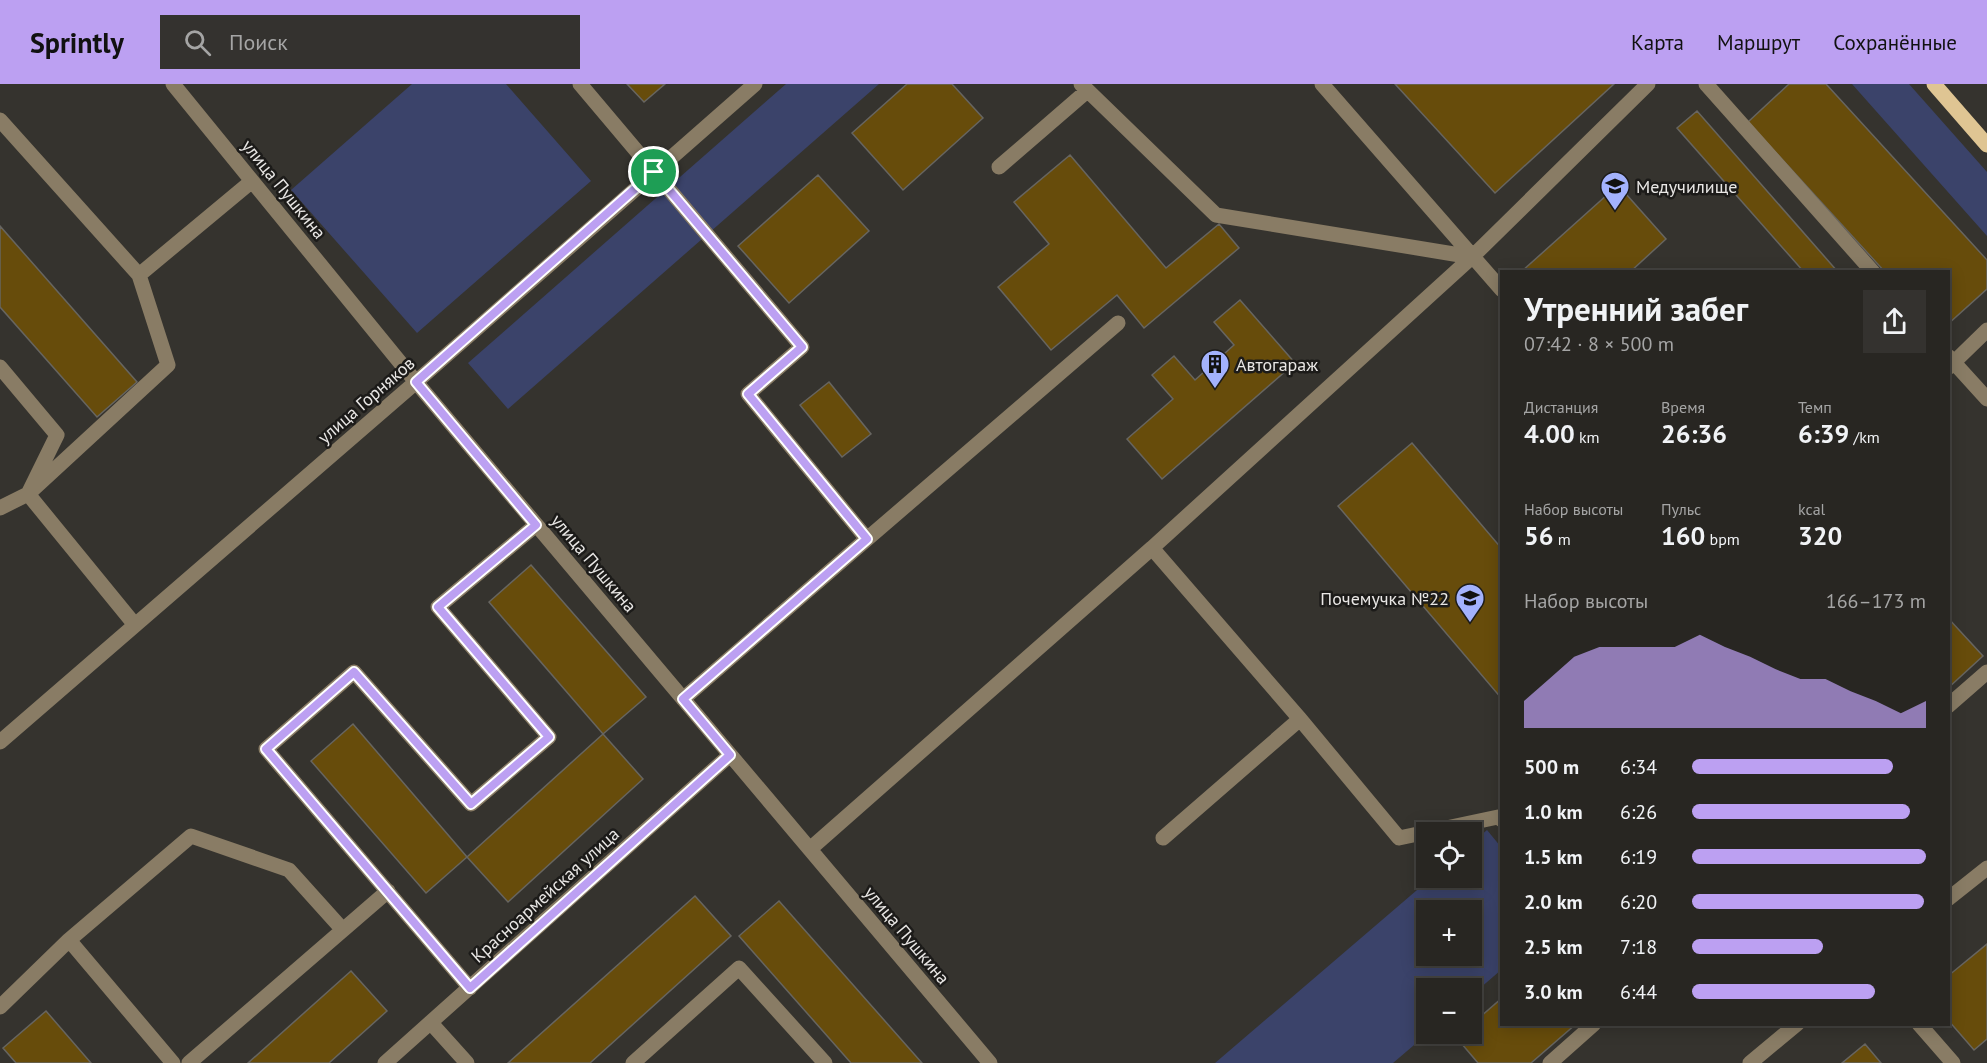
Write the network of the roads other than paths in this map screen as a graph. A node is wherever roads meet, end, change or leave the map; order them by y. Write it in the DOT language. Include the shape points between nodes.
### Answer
graph roads {
  1 [pos="173,84"];
  2 [pos="580,84"];
  3 [pos="755,84"];
  4 [pos="1322,84"];
  5 [pos="1648,84"];
  6 [pos="1706,84"];
  7 [pos="1934,84"];
  8 [pos="1084,88"];
  9 [pos="0,120"];
  10 [pos="1987,145"];
  11 [pos="999,167"];
  12 [pos="654,172"];
  13 [pos="252,181"];
  14 [pos="1472,258"];
  15 [pos="1872,270"];
  16 [pos="139,275"];
  17 [pos="1500,288"];
  18 [pos="1118,323"];
  19 [pos="1987,330"];
  20 [pos="1950,362"];
  21 [pos="0,367"];
  22 [pos="416,382"];
  23 [pos="1987,399"];
  24 [pos="27,494"];
  25 [pos="0,508"];
  26 [pos="536,525"];
  27 [pos="867,539"];
  28 [pos="1152,548"];
  29 [pos="135,626"];
  30 [pos="1987,672"];
  31 [pos="683,699"];
  32 [pos="1950,704"];
  33 [pos="1300,719"];
  34 [pos="0,742"];
  35 [pos="730,755"];
  36 [pos="1500,818"];
  37 [pos="1163,838"];
  38 [pos="810,849"];
  39 [pos="1987,868"];
  40 [pos="388,891"];
  41 [pos="1950,897"];
  42 [pos="343,930"];
  43 [pos="69,940"];
  44 [pos="470,988"];
  45 [pos="0,1007"];
  46 [pos="430,1023"];
  47 [pos="1592,1026"];
  48 [pos="1795,1026"];
  49 [pos="1921,1026"];
  50 [pos="173,1063"];
  51 [pos="189,1063"];
  52 [pos="385,1063"];
  53 [pos="467,1063"];
  54 [pos="633,1063"];
  55 [pos="825,1063"];
  56 [pos="990,1063"];
  57 [pos="1550,1063"];
  58 [pos="1750,1063"];
  59 [pos="1953,1063"];
  1 -- 13 [label="street, улица Пушкина"];
  2 -- 12 [label="street"];
  3 -- 12 [label="street, улица Горняков"];
  4 -- 14 [label="street"];
  5 -- 14 [label="street"];
  6 -- 15 [label="street"];
  7 -- 10 [label="main road"];
  8 -- 11 [label="street"];
  8 -- 14 [label="street" via="1216,216"];
  9 -- 16 [label="street"];
  12 -- 22 [label="street, улица Горняков"];
  12 -- 27 [label="street" via="802,347 748,394"];
  13 -- 16 [label="street"];
  13 -- 22 [label="street, улица Пушкина"];
  14 -- 17 [label="street"];
  14 -- 28 [label="street"];
  16 -- 24 [label="street" via="168,365"];
  18 -- 27 [label="street"];
  19 -- 20 [label="street"];
  20 -- 23 [label="street"];
  21 -- 24 [label="street" via="57,435"];
  22 -- 26 [label="street, улица Пушкина"];
  22 -- 29 [label="street, улица Горняков"];
  24 -- 25 [label="street"];
  24 -- 29 [label="street"];
  26 -- 31 [label="street, улица Пушкина"];
  26 -- 40 [label="street" via="438,607 549,737 471,804 354,672 266,749"];
  27 -- 31 [label="street"];
  28 -- 33 [label="street"];
  28 -- 38 [label="street"];
  29 -- 34 [label="street, улица Горняков"];
  30 -- 32 [label="street"];
  31 -- 35 [label="street, улица Пушкина"];
  33 -- 36 [label="street" via="1399,838"];
  33 -- 37 [label="street"];
  35 -- 38 [label="street, улица Пушкина"];
  35 -- 44 [label="street, Красноармейская улица"];
  38 -- 56 [label="street, улица Пушкина"];
  39 -- 41 [label="street"];
  40 -- 42 [label="street"];
  40 -- 44 [label="street"];
  42 -- 43 [label="street" via="289,870 191,836"];
  42 -- 51 [label="street"];
  43 -- 45 [label="street"];
  43 -- 50 [label="street"];
  44 -- 46 [label="street, Красноармейская улица"];
  46 -- 52 [label="street, Красноармейская улица"];
  46 -- 53 [label="street"];
  47 -- 57 [label="street"];
  48 -- 58 [label="street"];
  49 -- 59 [label="street"];
  54 -- 55 [label="street" via="739,968"];
}
